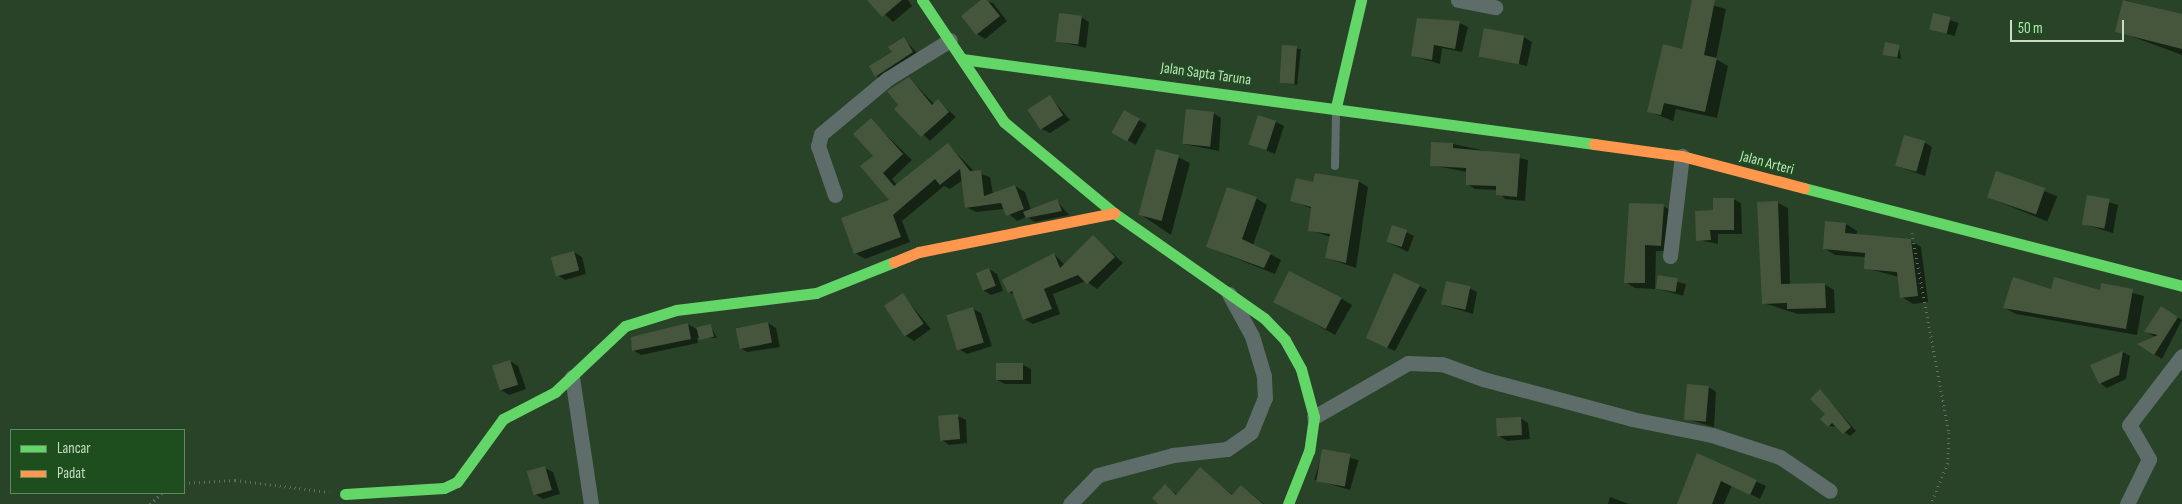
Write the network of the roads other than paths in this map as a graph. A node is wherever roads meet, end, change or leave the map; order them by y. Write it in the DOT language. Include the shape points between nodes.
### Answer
graph roads {
  1 [pos="922,0"];
  2 [pos="1361,0"];
  3 [pos="1458,0"];
  4 [pos="1495,7"];
  5 [pos="950,40"];
  6 [pos="962,59"];
  7 [pos="1336,107"];
  8 [pos="1682,156"];
  9 [pos="1335,166"];
  10 [pos="835,195"];
  11 [pos="1114,213"];
  12 [pos="1670,256"];
  13 [pos="2182,286"];
  14 [pos="1228,291"];
  15 [pos="2182,356"];
  16 [pos="572,378"];
  17 [pos="1314,417"];
  18 [pos="1830,491"];
  19 [pos="345,494"];
  20 [pos="591,504"];
  21 [pos="1070,504"];
  22 [pos="1288,504"];
  23 [pos="2127,504"];
  1 -- 5 [label="street"];
  2 -- 7 [label="street"];
  3 -- 4 [label="street"];
  5 -- 6 [label="street"];
  5 -- 10 [label="street" via="887,79 820,134 818,146"];
  6 -- 7 [label="street, Jalan Sapta Taruna"];
  6 -- 11 [label="street" via="1004,122"];
  7 -- 8 [label="street, Jalan Arteri"];
  7 -- 9 [label="lane"];
  8 -- 12 [label="street"];
  8 -- 13 [label="street, Jalan Arteri"];
  11 -- 14 [label="street"];
  11 -- 16 [label="street" via="919,252 816,293 676,310 646,318 625,326"];
  14 -- 17 [label="street" via="1285,340 1302,369"];
  14 -- 21 [label="street" via="1252,336 1264,376 1265,398 1251,432 1227,449 1173,455 1098,475"];
  15 -- 23 [label="street" via="2129,425 2150,460"];
  16 -- 19 [label="street" via="548,398 503,419 457,482 444,488"];
  16 -- 20 [label="street"];
  17 -- 18 [label="street" via="1408,363 1442,364 1483,379 1632,419 1712,435 1772,454"];
  17 -- 22 [label="street" via="1309,451"];
}
